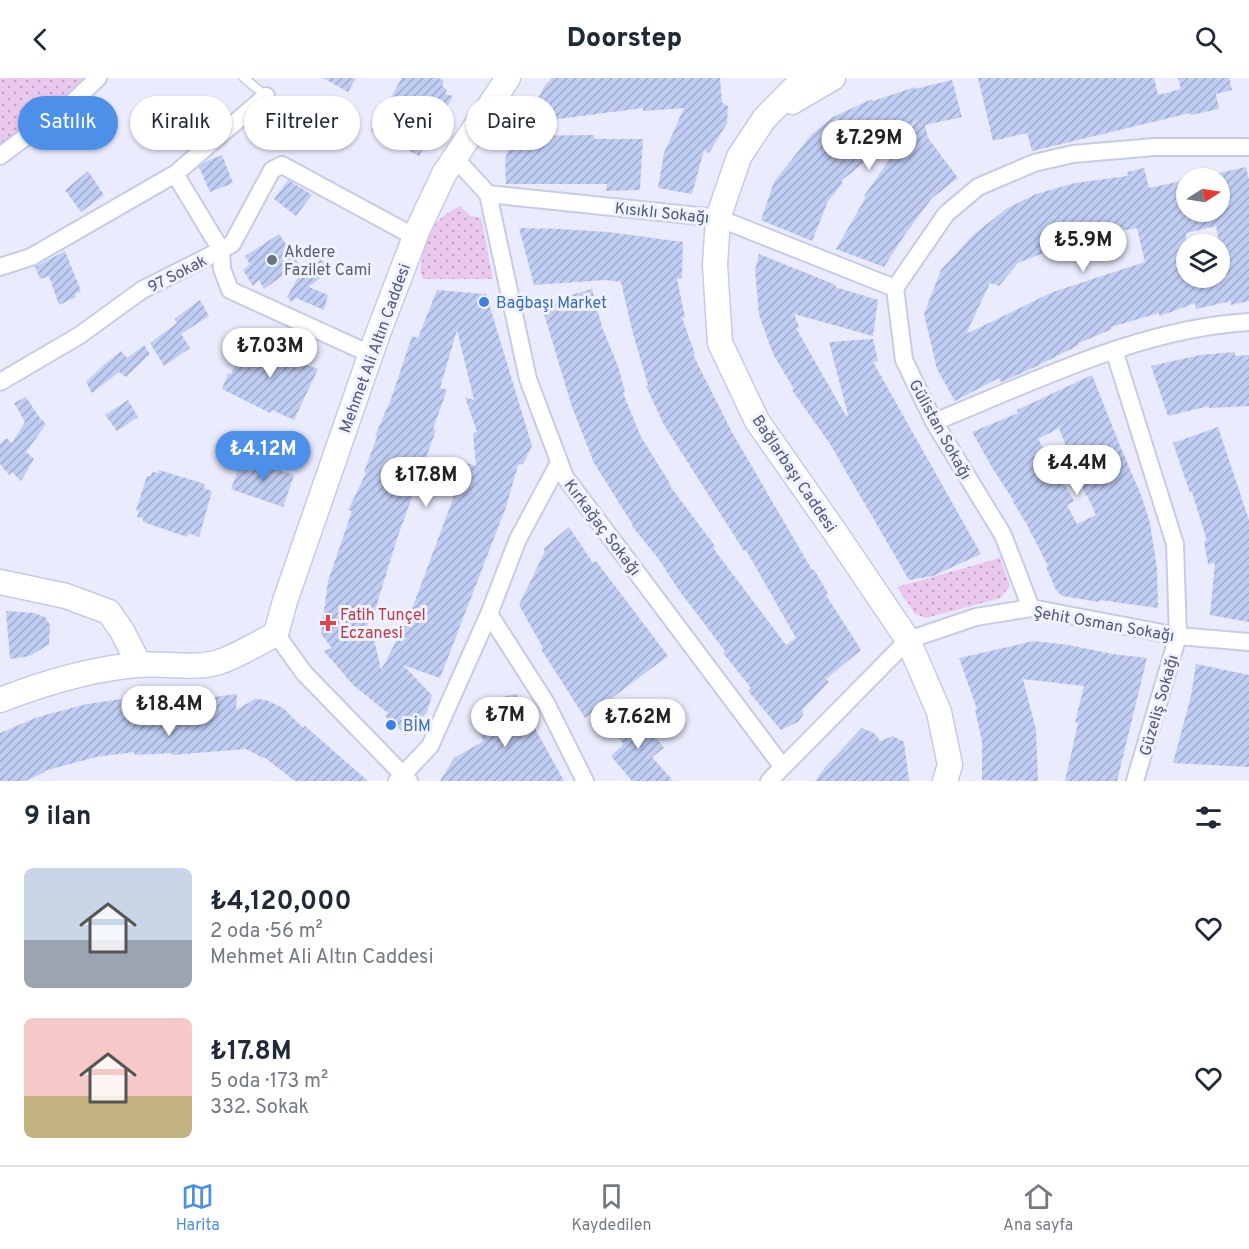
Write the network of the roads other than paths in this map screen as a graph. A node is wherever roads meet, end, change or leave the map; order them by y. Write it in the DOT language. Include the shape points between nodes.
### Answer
graph roads {
  1 [pos="98,78"];
  2 [pos="244,78"];
  3 [pos="508,78"];
  4 [pos="833,78"];
  5 [pos="798,81"];
  6 [pos="493,88"];
  7 [pos="266,96"];
  8 [pos="244,115"];
  9 [pos="765,119"];
  10 [pos="1249,147"];
  11 [pos="0,156"];
  12 [pos="454,157"];
  13 [pos="175,174"];
  14 [pos="488,194"];
  15 [pos="718,218"];
  16 [pos="415,237"];
  17 [pos="220,250"];
  18 [pos="0,267"];
  19 [pos="895,288"];
  20 [pos="1249,322"];
  21 [pos="1114,350"];
  22 [pos="370,354"];
  23 [pos="7,374"];
  24 [pos="0,382"];
  25 [pos="934,422"];
  26 [pos="559,463"];
  27 [pos="0,582"];
  28 [pos="1031,608"];
  29 [pos="489,614"];
  30 [pos="276,634"];
  31 [pos="1178,636"];
  32 [pos="908,640"];
  33 [pos="1249,642"];
  34 [pos="139,664"];
  35 [pos="0,700"];
  36 [pos="782,766"];
  37 [pos="404,779"];
  38 [pos="585,781"];
  39 [pos="769,781"];
  40 [pos="945,781"];
  41 [pos="1136,781"];
  1 -- 11 [label="street" via="74,101"];
  2 -- 7 [label="lane"];
  3 -- 6 [label="street, Mehmet Ali Altın Caddesi"];
  4 -- 9 [label="street, Bağlarbaşı Caddesi"];
  5 -- 9 [label="street, Bağlarbaşı Caddesi"];
  6 -- 12 [label="street, Mehmet Ali Altın Caddesi"];
  8 -- 13 [label="street"];
  9 -- 15 [label="street, Bağlarbaşı Caddesi" via="739,157"];
  10 -- 19 [label="street" via="1154,147 1073,154 1034,163 978,187 946,214"];
  12 -- 14 [label="street"];
  12 -- 16 [label="street, Mehmet Ali Altın Caddesi"];
  13 -- 17 [label="street"];
  13 -- 18 [label="street" via="31,257"];
  14 -- 15 [label="street, Kısıklı Sokağı"];
  14 -- 26 [label="street, Kırkağaç Sokağı" via="528,379"];
  15 -- 19 [label="street, Kısıklı Sokağı"];
  15 -- 32 [label="street, Bağlarbaşı Caddesi" via="720,343 757,421"];
  16 -- 17 [label="street" via="282,165 272,170 232,244"];
  16 -- 22 [label="street, Mehmet Ali Altın Caddesi"];
  17 -- 22 [label="street, 97 Sokak" via="222,269 231,290"];
  17 -- 23 [label="street, 97 Sokak" via="142,291 80,335"];
  19 -- 25 [label="street, Gülistan Sokağı" via="904,360"];
  20 -- 21 [label="street" via="1179,332"];
  21 -- 25 [label="street"];
  21 -- 31 [label="street, Güzeliş Sokağı" via="1175,544"];
  22 -- 30 [label="street, Mehmet Ali Altın Caddesi"];
  23 -- 24 [label="street, 97 Sokak"];
  25 -- 28 [label="street, Gülistan Sokağı" via="1003,535"];
  26 -- 29 [label="street" via="518,539"];
  26 -- 36 [label="street, Kırkağaç Sokağı" via="564,477"];
  27 -- 34 [label="street" via="66,596 109,612"];
  28 -- 31 [label="street, Şehit Osman Sokağı"];
  28 -- 32 [label="street, Şehit Osman Sokağı" via="976,617"];
  29 -- 37 [label="street" via="430,746"];
  29 -- 38 [label="street" via="546,703"];
  30 -- 34 [label="street" via="218,662"];
  30 -- 37 [label="street" via="304,673"];
  31 -- 33 [label="street, Şehit Osman Sokağı"];
  31 -- 41 [label="street, Güzeliş Sokağı"];
  32 -- 36 [label="street, Şehit Osman Sokağı"];
  32 -- 40 [label="street, Bağlarbaşı Caddesi" via="939,712 950,765"];
  34 -- 35 [label="street" via="97,670"];
  36 -- 39 [label="street, Şehit Osman Sokağı"];
}
